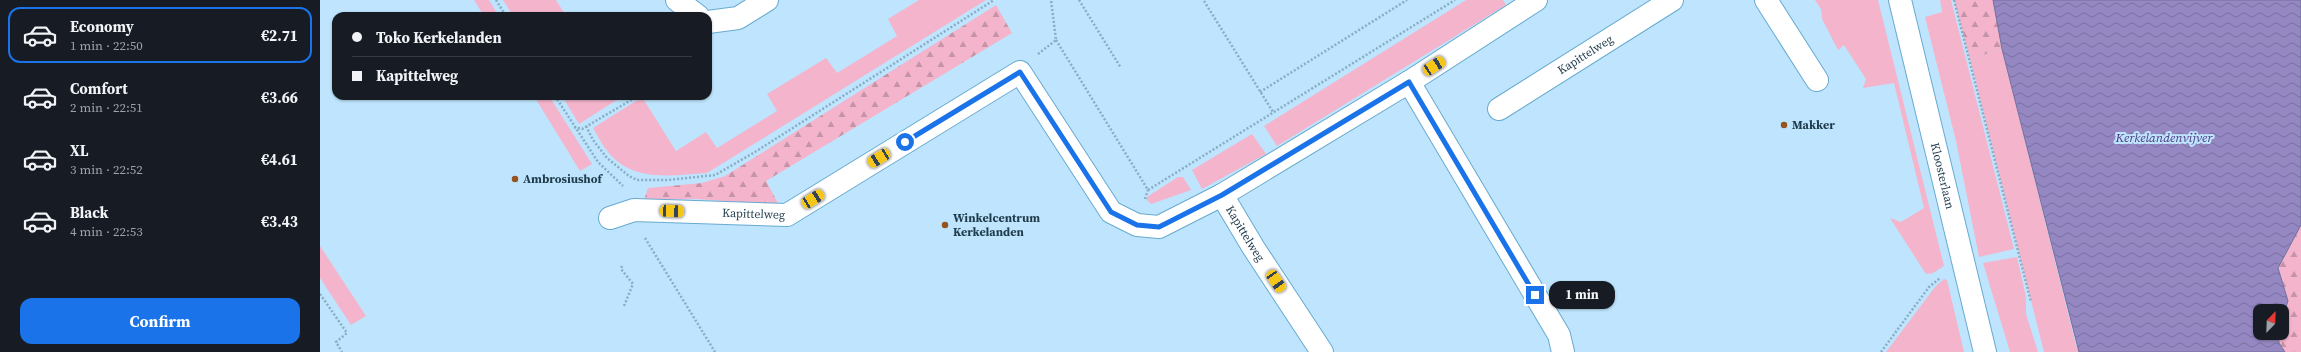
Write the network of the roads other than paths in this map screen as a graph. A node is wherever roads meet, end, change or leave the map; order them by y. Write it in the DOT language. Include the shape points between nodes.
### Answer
graph roads {
  1 [pos="677,0"];
  2 [pos="766,0"];
  3 [pos="1536,0"];
  4 [pos="1672,0"];
  5 [pos="1766,0"];
  6 [pos="1900,0"];
  7 [pos="693,12"];
  8 [pos="712,21"];
  9 [pos="1817,80"];
  10 [pos="1409,82"];
  11 [pos="1499,109"];
  12 [pos="1222,195"];
  13 [pos="610,218"];
  14 [pos="1322,352"];
  15 [pos="1563,352"];
  16 [pos="1985,352"];
  1 -- 7 [label="street"];
  2 -- 8 [label="street" via="738,18"];
  3 -- 10 [label="street, Kapittelweg"];
  4 -- 11 [label="street, Kapittelweg"];
  5 -- 9 [label="street"];
  6 -- 16 [label="street, Kloosterlaan"];
  10 -- 12 [label="street, Kapittelweg"];
  10 -- 15 [label="street" via="1559,334"];
  12 -- 13 [label="street, Kapittelweg" via="1159,227 1137,225 1111,212 1020,72 787,215 636,210"];
  12 -- 14 [label="street, Kapittelweg"];
}
